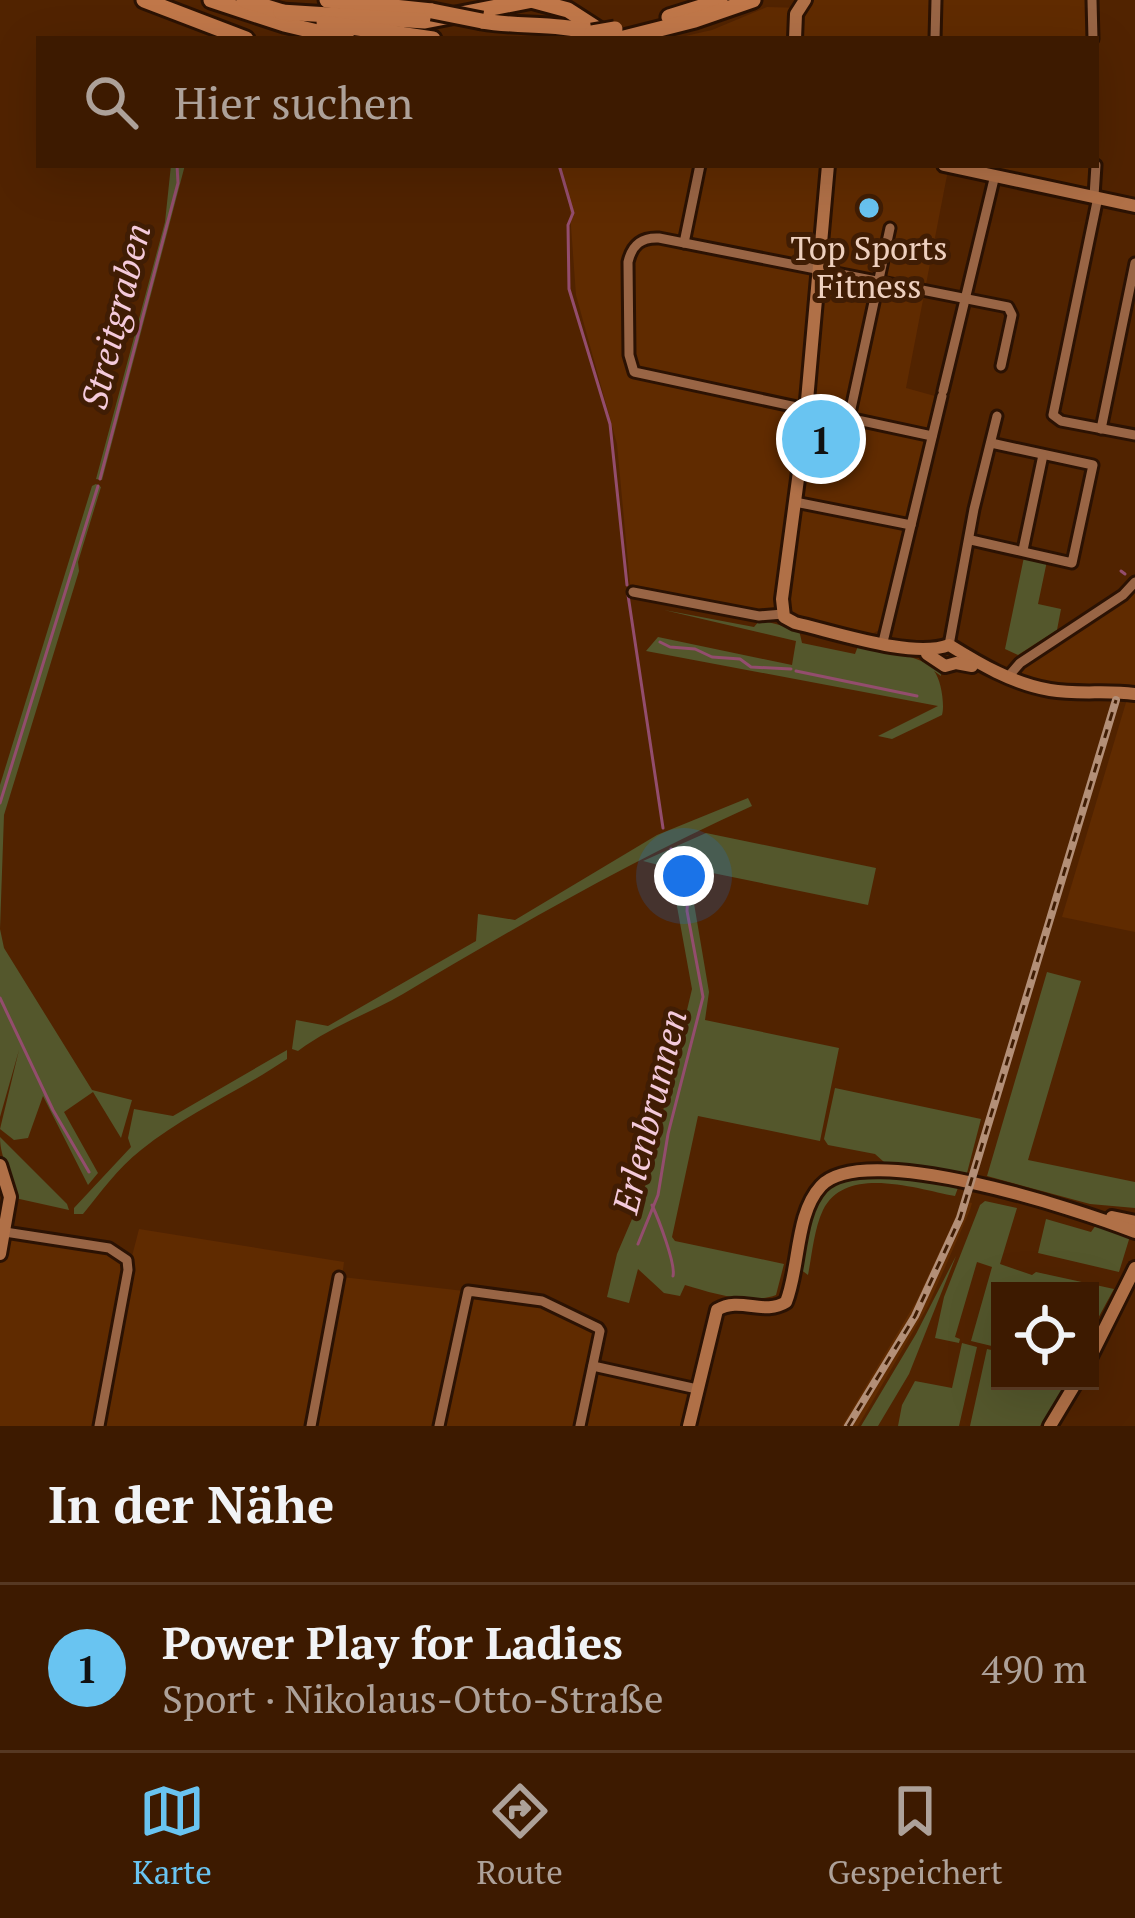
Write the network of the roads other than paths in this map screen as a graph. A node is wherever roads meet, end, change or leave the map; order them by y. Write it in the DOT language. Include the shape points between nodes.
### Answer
graph roads {
  1 [pos="144,0"];
  2 [pos="211,0"];
  3 [pos="327,0"];
  4 [pos="532,0"];
  5 [pos="723,0"];
  6 [pos="753,0"];
  7 [pos="805,0"];
  8 [pos="937,0"];
  9 [pos="1092,0"];
  10 [pos="281,12"];
  11 [pos="234,18"];
  12 [pos="592,33"];
  13 [pos="286,36"];
  14 [pos="331,36"];
  15 [pos="407,36"];
  16 [pos="566,36"];
  17 [pos="617,36"];
  18 [pos="795,36"];
  19 [pos="935,36"];
  20 [pos="1093,36"];
  21 [pos="699,168"];
  22 [pos="828,168"];
  23 [pos="959,168"];
  24 [pos="1096,168"];
  25 [pos="995,175"];
  26 [pos="1096,196"];
  27 [pos="1135,206"];
  28 [pos="890,228"];
  29 [pos="684,243"];
  30 [pos="1135,263"];
  31 [pos="818,268"];
  32 [pos="878,280"];
  33 [pos="1132,287"];
  34 [pos="965,298"];
  35 [pos="1001,366"];
  36 [pos="806,410"];
  37 [pos="998,416"];
  38 [pos="849,418"];
  39 [pos="1101,429"];
  40 [pos="1135,434"];
  41 [pos="932,436"];
  42 [pos="992,443"];
  43 [pos="1043,455"];
  44 [pos="795,502"];
  45 [pos="911,525"];
  46 [pos="971,540"];
  47 [pos="1023,550"];
  48 [pos="1135,582"];
  49 [pos="633,592"];
  50 [pos="783,614"];
  51 [pos="883,642"];
  52 [pos="948,654"];
  53 [pos="1008,676"];
  54 [pos="1134,692"];
  55 [pos="0,1165"];
  56 [pos="1099,1216"];
  57 [pos="1135,1222"];
  58 [pos="5,1232"];
  59 [pos="1135,1232"];
  60 [pos="0,1254"];
  61 [pos="1135,1268"];
  62 [pos="339,1276"];
  63 [pos="1099,1340"];
  64 [pos="593,1366"];
  65 [pos="698,1389"];
  66 [pos="1072,1390"];
  67 [pos="99,1426"];
  68 [pos="311,1426"];
  69 [pos="439,1426"];
  70 [pos="580,1426"];
  71 [pos="689,1426"];
  72 [pos="1050,1426"];
  1 -- 11 [label="highway"];
  2 -- 11 [label="highway"];
  3 -- 12 [label="highway, bridge"];
  4 -- 10 [label="highway" via="425,21"];
  4 -- 17 [label="highway"];
  5 -- 17 [label="highway"];
  6 -- 17 [label="highway"];
  7 -- 18 [label="main road"];
  8 -- 19 [label="street"];
  9 -- 20 [label="street"];
  10 -- 11 [label="highway"];
  10 -- 15 [label="highway"];
  11 -- 13 [label="highway"];
  11 -- 14 [label="highway"];
  12 -- 16 [label="highway"];
  12 -- 17 [label="highway, bridge"];
  21 -- 29 [label="street"];
  22 -- 31 [label="main road"];
  23 -- 25 [label="main road"];
  24 -- 26 [label="street"];
  25 -- 26 [label="main road"];
  25 -- 34 [label="street"];
  26 -- 27 [label="main road"];
  26 -- 39 [label="street" via="1052,411 1056,419"];
  28 -- 32 [label="street"];
  29 -- 31 [label="street"];
  29 -- 36 [label="street" via="641,240 630,254 632,368"];
  30 -- 33 [label="street"];
  31 -- 32 [label="street"];
  31 -- 36 [label="main road"];
  32 -- 34 [label="street"];
  32 -- 38 [label="street"];
  33 -- 39 [label="street"];
  34 -- 35 [label="street" via="1010,308"];
  34 -- 41 [label="street"];
  36 -- 38 [label="street"];
  36 -- 44 [label="main road"];
  37 -- 42 [label="street"];
  38 -- 41 [label="street"];
  39 -- 40 [label="street"];
  41 -- 45 [label="street"];
  42 -- 43 [label="street"];
  42 -- 46 [label="street"];
  43 -- 47 [label="street"];
  43 -- 47 [label="street" via="1093,465 1072,563"];
  44 -- 45 [label="street"];
  44 -- 50 [label="main road"];
  45 -- 51 [label="street"];
  46 -- 47 [label="street"];
  46 -- 52 [label="street"];
  48 -- 53 [label="street"];
  49 -- 50 [label="street"];
  50 -- 51 [label="main road"];
  51 -- 52 [label="main road"];
  52 -- 53 [label="main road"];
  53 -- 54 [label="main road" via="1051,690"];
  55 -- 58 [label="main road" via="10,1192"];
  56 -- 57 [label="main road"];
  56 -- 59 [label="main road"];
  56 -- 65 [label="main road" via="969,1182 861,1169 835,1174 811,1204 786,1302 717,1310"];
  58 -- 60 [label="main road"];
  58 -- 67 [label="street" via="110,1248 127,1260"];
  61 -- 63 [label="main road"];
  62 -- 68 [label="street"];
  64 -- 65 [label="street"];
  64 -- 69 [label="street" via="595,1326 542,1301 468,1291"];
  64 -- 70 [label="street"];
  65 -- 71 [label="main road"];
  66 -- 72 [label="main road"];
}
